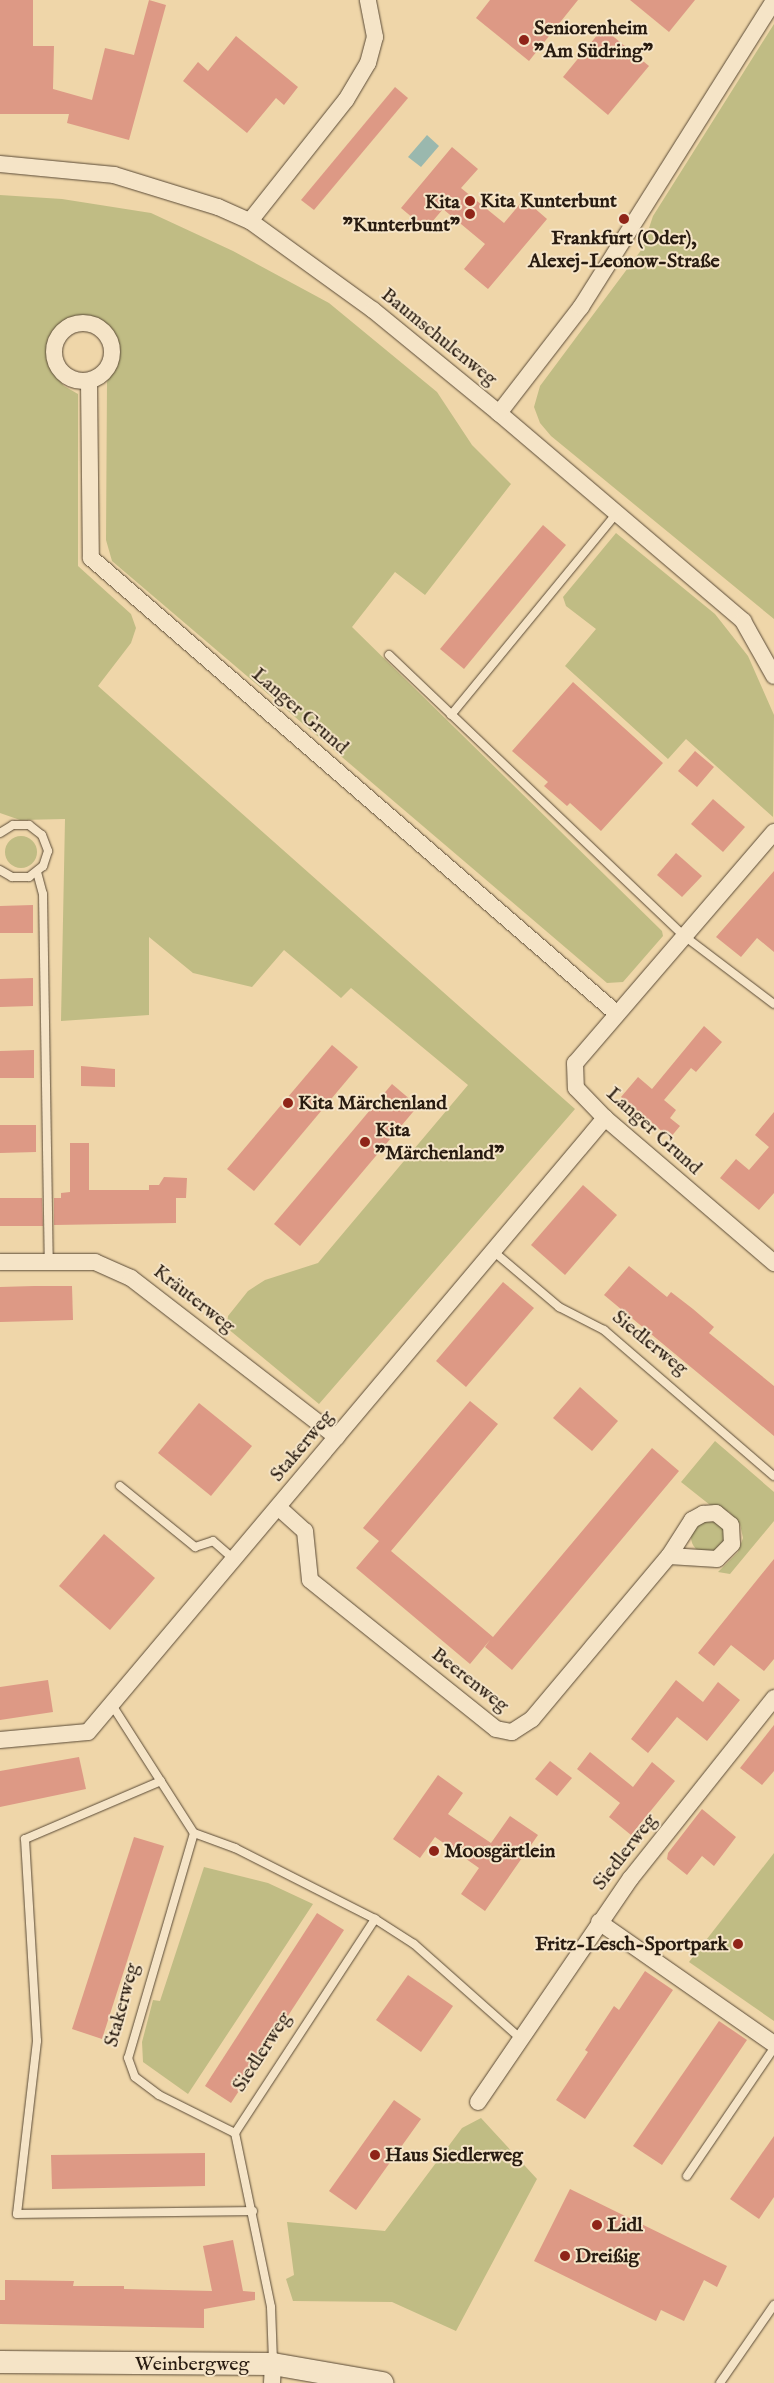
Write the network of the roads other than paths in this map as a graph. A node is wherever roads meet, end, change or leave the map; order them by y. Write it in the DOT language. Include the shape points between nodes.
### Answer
graph roads {
  1 [pos="368,0"];
  2 [pos="774,1"];
  3 [pos="0,164"];
  4 [pos="250,221"];
  5 [pos="89,381"];
  6 [pos="499,413"];
  7 [pos="616,513"];
  8 [pos="389,655"];
  9 [pos="774,676"];
  10 [pos="451,715"];
  11 [pos="774,832"];
  12 [pos="0,833"];
  13 [pos="0,870"];
  14 [pos="37,872"];
  15 [pos="683,935"];
  16 [pos="774,1004"];
  17 [pos="616,1013"];
  18 [pos="605,1118"];
  19 [pos="493,1251"];
  20 [pos="49,1261"];
  21 [pos="0,1262"];
  22 [pos="774,1263"];
  23 [pos="337,1437"];
  24 [pos="774,1476"];
  25 [pos="120,1486"];
  26 [pos="278,1508"];
  27 [pos="669,1556"];
  28 [pos="234,1559"];
  29 [pos="774,1698"];
  30 [pos="112,1705"];
  31 [pos="0,1740"];
  32 [pos="160,1780"];
  33 [pos="194,1833"];
  34 [pos="375,1919"];
  35 [pos="599,1922"];
  36 [pos="520,2038"];
  37 [pos="774,2046"];
  38 [pos="478,2102"];
  39 [pos="235,2132"];
  40 [pos="687,2176"];
  41 [pos="253,2211"];
  42 [pos="774,2305"];
  43 [pos="0,2362"];
  44 [pos="273,2373"];
  45 [pos="382,2383"];
  46 [pos="720,2383"];
  1 -- 4 [label="street" via="375,37 368,63 346,100"];
  2 -- 6 [label="street" via="586,299"];
  3 -- 4 [label="street, Baumschulenweg" via="114,175 218,207"];
  4 -- 6 [label="street, Baumschulenweg" via="373,310"];
  5 -- 17 [label="street, Langer Grund" via="90,558"];
  6 -- 7 [label="street, Baumschulenweg"];
  7 -- 9 [label="street, Baumschulenweg" via="743,621"];
  7 -- 10 [label="lane"];
  8 -- 10 [label="lane"];
  10 -- 15 [label="lane"];
  11 -- 15 [label="street"];
  12 -- 14 [label="lane" via="21,824 29,825 42,835 48,851 43,866"];
  13 -- 14 [label="lane" via="21,879"];
  14 -- 20 [label="lane" via="43,894"];
  15 -- 16 [label="lane"];
  15 -- 17 [label="street, Langer Grund"];
  17 -- 18 [label="street, Langer Grund" via="575,1063 576,1088"];
  18 -- 19 [label="street, Stakerweg"];
  18 -- 22 [label="street, Langer Grund"];
  19 -- 23 [label="street, Stakerweg"];
  19 -- 24 [label="lane, Siedlerweg" via="559,1307 604,1330"];
  20 -- 21 [label="street, Kräuterweg"];
  20 -- 23 [label="street, Kräuterweg" via="95,1262 131,1278"];
  23 -- 26 [label="street, Stakerweg"];
  25 -- 28 [label="lane" via="195,1547 213,1541"];
  26 -- 27 [label="street, Beerenweg" via="305,1531 310,1580 496,1729 512,1732 532,1719"];
  26 -- 28 [label="street, Stakerweg"];
  28 -- 30 [label="street, Stakerweg"];
  29 -- 35 [label="street, Siedlerweg"];
  30 -- 31 [label="street, Stakerweg" via="88,1732"];
  30 -- 32 [label="lane"];
  32 -- 33 [label="lane"];
  32 -- 41 [label="lane" via="25,1839 37,2041 17,2214"];
  33 -- 34 [label="lane" via="235,1848"];
  33 -- 39 [label="lane, Stakerweg" via="128,2058 135,2077 159,2095"];
  34 -- 36 [label="lane" via="414,1944"];
  34 -- 39 [label="lane, Siedlerweg"];
  35 -- 36 [label="street, Siedlerweg"];
  35 -- 37 [label="street"];
  36 -- 38 [label="street, Siedlerweg"];
  37 -- 40 [label="lane"];
  39 -- 41 [label="lane"];
  41 -- 44 [label="lane" via="271,2307"];
  42 -- 46 [label="lane"];
  43 -- 44 [label="street, Weinbergweg"];
  44 -- 45 [label="street, Weinbergweg"];
}
